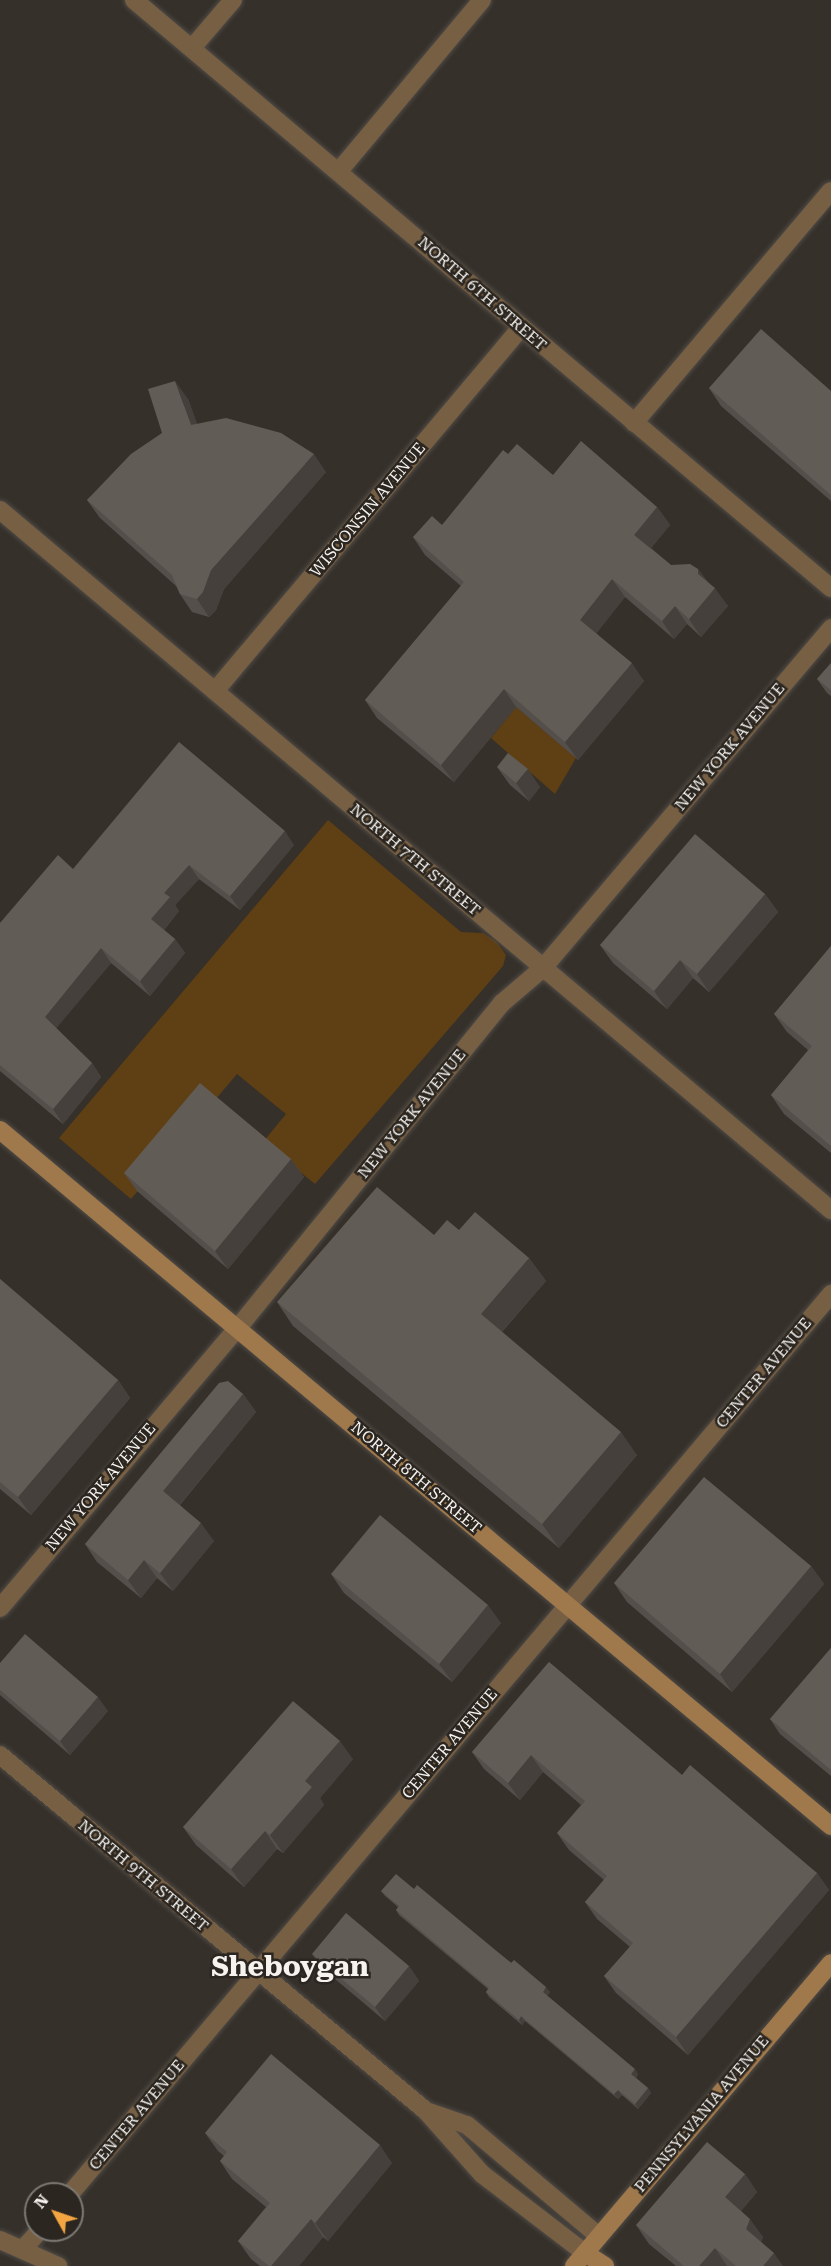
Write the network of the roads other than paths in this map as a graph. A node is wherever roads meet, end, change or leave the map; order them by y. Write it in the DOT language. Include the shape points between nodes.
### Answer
graph roads {
  1 [pos="134,0"];
  2 [pos="233,0"];
  3 [pos="482,0"];
  4 [pos="192,48"];
  5 [pos="339,171"];
  6 [pos="831,191"];
  7 [pos="521,328"];
  8 [pos="634,423"];
  9 [pos="0,510"];
  10 [pos="831,588"];
  11 [pos="831,627"];
  12 [pos="215,692"];
  13 [pos="543,968"];
  14 [pos="0,1130"];
  15 [pos="831,1210"];
  16 [pos="831,1294"];
  17 [pos="237,1329"];
  18 [pos="567,1605"];
  19 [pos="0,1608"];
  20 [pos="0,1755"];
  21 [pos="831,1826"];
  22 [pos="831,1963"];
  23 [pos="258,1972"];
  24 [pos="426,2111"];
  25 [pos="80,2182"];
  26 [pos="599,2236"];
  27 [pos="0,2240"];
  28 [pos="29,2242"];
  29 [pos="23,2249"];
  30 [pos="579,2259"];
  31 [pos="58,2266"];
  32 [pos="605,2266"];
  1 -- 4 [label="street, NORTH 6TH STREET"];
  2 -- 4 [label="street"];
  3 -- 5 [label="street"];
  4 -- 5 [label="street, NORTH 6TH STREET"];
  5 -- 7 [label="street, NORTH 6TH STREET"];
  6 -- 8 [label="street"];
  7 -- 8 [label="street, NORTH 6TH STREET"];
  7 -- 12 [label="street, WISCONSIN AVENUE"];
  8 -- 10 [label="street, NORTH 6TH STREET"];
  9 -- 12 [label="street, NORTH 7TH STREET"];
  11 -- 13 [label="street, NEW YORK AVENUE"];
  12 -- 13 [label="street, NORTH 7TH STREET"];
  13 -- 15 [label="street, NORTH 7TH STREET"];
  13 -- 17 [label="street, NEW YORK AVENUE" via="502,1004"];
  14 -- 17 [label="main road, NORTH 8TH STREET"];
  16 -- 18 [label="street, CENTER AVENUE"];
  17 -- 18 [label="main road, NORTH 8TH STREET"];
  17 -- 19 [label="street, NEW YORK AVENUE"];
  18 -- 21 [label="main road, NORTH 8TH STREET"];
  18 -- 23 [label="street, CENTER AVENUE"];
  20 -- 23 [label="street, NORTH 9TH STREET"];
  22 -- 26 [label="main road, PENNSYLVANIA AVENUE"];
  23 -- 24 [label="street, NORTH 9TH STREET"];
  23 -- 25 [label="street, CENTER AVENUE"];
  24 -- 26 [label="street, NORTH 9TH STREET" via="467,2125"];
  24 -- 30 [label="street, NORTH 9TH STREET" via="473,2165"];
  26 -- 30 [label="main road, PENNSYLVANIA AVENUE"];
  27 -- 29 [label="street"];
  28 -- 29 [label="street"];
  29 -- 31 [label="street"];
  30 -- 32 [label="main road"];
}
